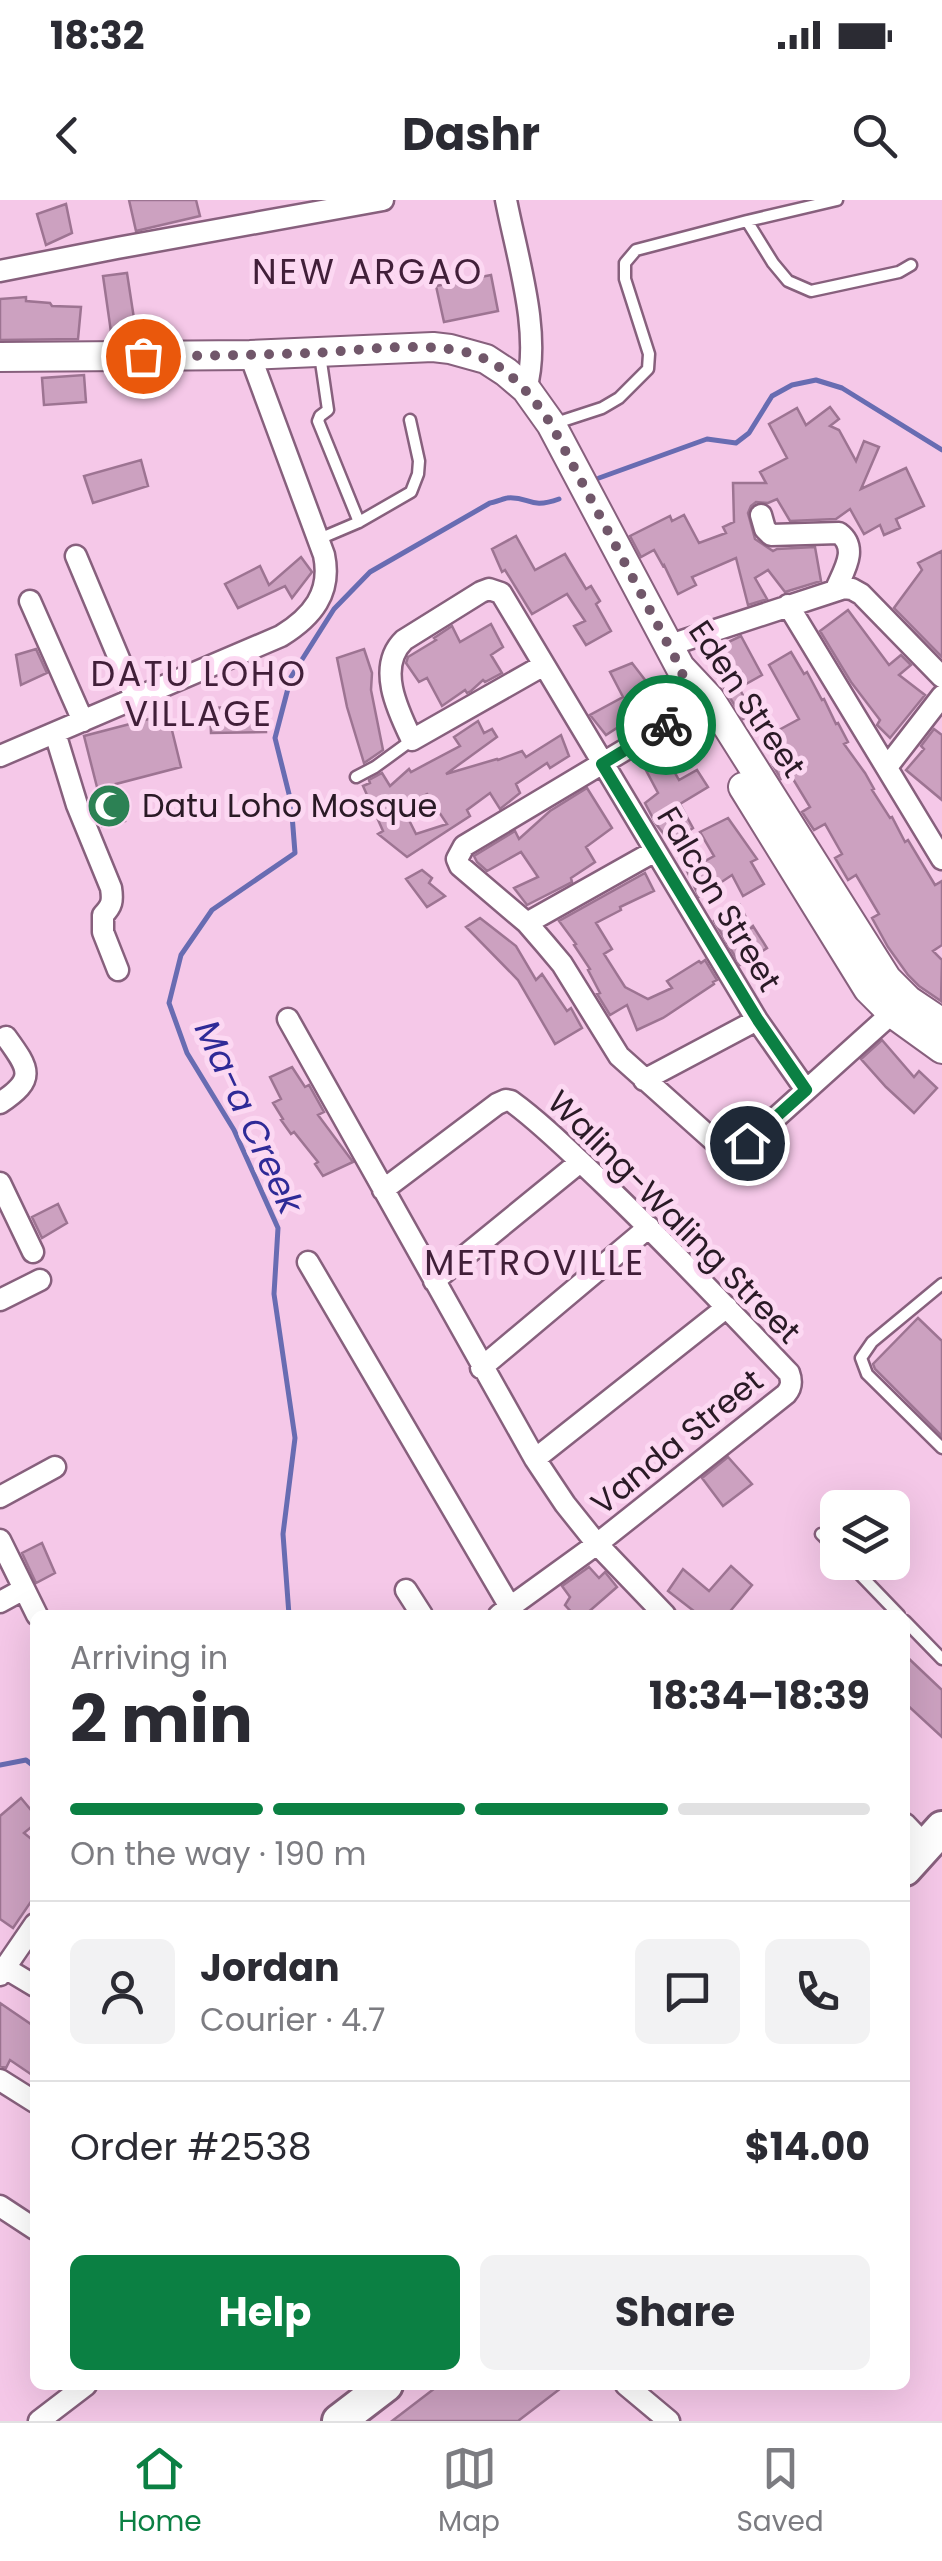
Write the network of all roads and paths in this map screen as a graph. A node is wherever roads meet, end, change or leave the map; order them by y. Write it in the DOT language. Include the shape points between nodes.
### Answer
graph roads {
  1 [pos="383,200"];
  2 [pos="506,200"];
  3 [pos="837,200"];
  4 [pos="747,221"];
  5 [pos="911,266"];
  6 [pos="0,271"];
  7 [pos="320,353"];
  8 [pos="250,355"];
  9 [pos="0,357"];
  10 [pos="526,389"];
  11 [pos="410,420"];
  12 [pos="551,424"];
  13 [pos="762,514"];
  14 [pos="359,522"];
  15 [pos="319,540"];
  16 [pos="76,556"];
  17 [pos="836,590"];
  18 [pos="30,602"];
  19 [pos="788,605"];
  20 [pos="674,656"];
  21 [pos="544,665"];
  22 [pos="942,677"];
  23 [pos="942,696"];
  24 [pos="136,699"];
  25 [pos="702,703"];
  26 [pos="83,721"];
  27 [pos="55,733"];
  28 [pos="412,740"];
  29 [pos="0,756"];
  30 [pos="602,764"];
  31 [pos="887,768"];
  32 [pos="356,777"];
  33 [pos="654,851"];
  34 [pos="940,851"];
  35 [pos="527,923"];
  36 [pos="118,970"];
  37 [pos="900,1007"];
  38 [pos="288,1018"];
  39 [pos="758,1020"];
  40 [pos="937,1028"];
  41 [pos="6,1037"];
  42 [pos="644,1080"];
  43 [pos="806,1090"];
  44 [pos="0,1104"];
  45 [pos="580,1162"];
  46 [pos="0,1183"];
  47 [pos="383,1190"];
  48 [pos="649,1227"];
  49 [pos="33,1252"];
  50 [pos="308,1262"];
  51 [pos="40,1280"];
  52 [pos="434,1281"];
  53 [pos="942,1284"];
  54 [pos="0,1300"];
  55 [pos="727,1307"];
  56 [pos="481,1368"];
  57 [pos="791,1384"];
  58 [pos="942,1448"];
  59 [pos="534,1459"];
  60 [pos="55,1467"];
  61 [pos="0,1497"];
  62 [pos="0,1540"];
  63 [pos="597,1544"];
  64 [pos="865,1580"];
  65 [pos="24,1590"];
  66 [pos="406,1590"];
  67 [pos="0,1602"];
  68 [pos="34,1610"];
  69 [pos="419,1610"];
  70 [pos="504,1610"];
  71 [pos="506,1610"];
  72 [pos="660,1610"];
  73 [pos="894,1610"];
  74 [pos="910,1626"];
  75 [pos="942,1659"];
  76 [pos="30,1931"];
  77 [pos="2,1972"];
  78 [pos="30,1984"];
  79 [pos="0,2080"];
  80 [pos="30,2099"];
  81 [pos="0,2206"];
  82 [pos="30,2226"];
  83 [pos="79,2390"];
  84 [pos="379,2390"];
  85 [pos="632,2390"];
  86 [pos="39,2421"];
  87 [pos="339,2421"];
  88 [pos="669,2421"];
  1 -- 6 [label="street"];
  2 -- 10 [label="street" via="530,323"];
  3 -- 4 [label="lane"];
  4 -- 5 [label="lane" via="780,272 810,292"];
  4 -- 12 [label="lane" via="636,250 625,263 625,280 650,354 648,369 602,408"];
  7 -- 8 [label="main road, Eden Street"];
  7 -- 10 [label="main road, Eden Street" via="450,349 486,359"];
  7 -- 14 [label="lane" via="328,410 318,421"];
  8 -- 9 [label="main road, Eden Street"];
  8 -- 15 [label="street"];
  10 -- 12 [label="main road, Eden Street"];
  11 -- 14 [label="lane" via="419,461 411,492"];
  12 -- 20 [label="main road, Eden Street"];
  13 -- 17 [label="street" via="770,534 846,538 850,554"];
  14 -- 15 [label="lane"];
  15 -- 24 [label="street" via="326,584 310,615 281,636"];
  16 -- 24 [label="street"];
  17 -- 19 [label="street"];
  17 -- 22 [label="street" via="861,594"];
  18 -- 26 [label="street"];
  19 -- 20 [label="street"];
  19 -- 31 [label="street"];
  20 -- 25 [label="main road, Eden Street"];
  21 -- 28 [label="street"];
  21 -- 28 [label="street, Falcon Street" via="506,598 496,590 481,592 404,640 391,657 390,675"];
  21 -- 30 [label="street, Falcon Street"];
  23 -- 31 [label="street"];
  24 -- 26 [label="street"];
  25 -- 30 [label="street"];
  25 -- 37 [label="main road, Eden Street" via="888,979"];
  26 -- 27 [label="street"];
  27 -- 29 [label="street"];
  27 -- 36 [label="street" via="110,888 113,900 101,925"];
  28 -- 32 [label="lane"];
  30 -- 33 [label="street, Falcon Street"];
  30 -- 35 [label="street" via="464,846 458,859 465,873"];
  31 -- 34 [label="street"];
  33 -- 35 [label="street"];
  33 -- 39 [label="street, Falcon Street"];
  35 -- 42 [label="street" via="562,964 619,1056"];
  37 -- 40 [label="main road, Eden Street"];
  37 -- 43 [label="street"];
  38 -- 47 [label="street"];
  39 -- 42 [label="street"];
  39 -- 43 [label="street, Falcon Street"];
  41 -- 44 [label="street" via="26,1077"];
  42 -- 43 [label="street" via="731,1151"];
  45 -- 47 [label="street, Waling-Waling Street" via="506,1100"];
  45 -- 48 [label="street, Waling-Waling Street"];
  45 -- 52 [label="street"];
  46 -- 49 [label="street"];
  47 -- 52 [label="street"];
  48 -- 55 [label="street, Waling-Waling Street"];
  48 -- 56 [label="street"];
  50 -- 70 [label="street"];
  51 -- 54 [label="street"];
  52 -- 56 [label="street"];
  53 -- 58 [label="lane" via="861,1358 866,1374"];
  55 -- 57 [label="street, Waling-Waling Street" via="789,1373"];
  55 -- 59 [label="street"];
  56 -- 59 [label="street"];
  57 -- 63 [label="street, Vanda Street"];
  59 -- 63 [label="street"];
  60 -- 61 [label="street"];
  62 -- 65 [label="street"];
  63 -- 71 [label="street, Vanda Street"];
  63 -- 72 [label="street"];
  64 -- 73 [label="lane"];
  65 -- 67 [label="street"];
  65 -- 68 [label="street"];
  66 -- 69 [label="street"];
  74 -- 75 [label="lane"];
  76 -- 77 [label="street"];
  77 -- 78 [label="street"];
  79 -- 80 [label="street"];
  81 -- 82 [label="street"];
  83 -- 86 [label="street"];
  84 -- 87 [label="main road"];
  85 -- 88 [label="street"];
}
